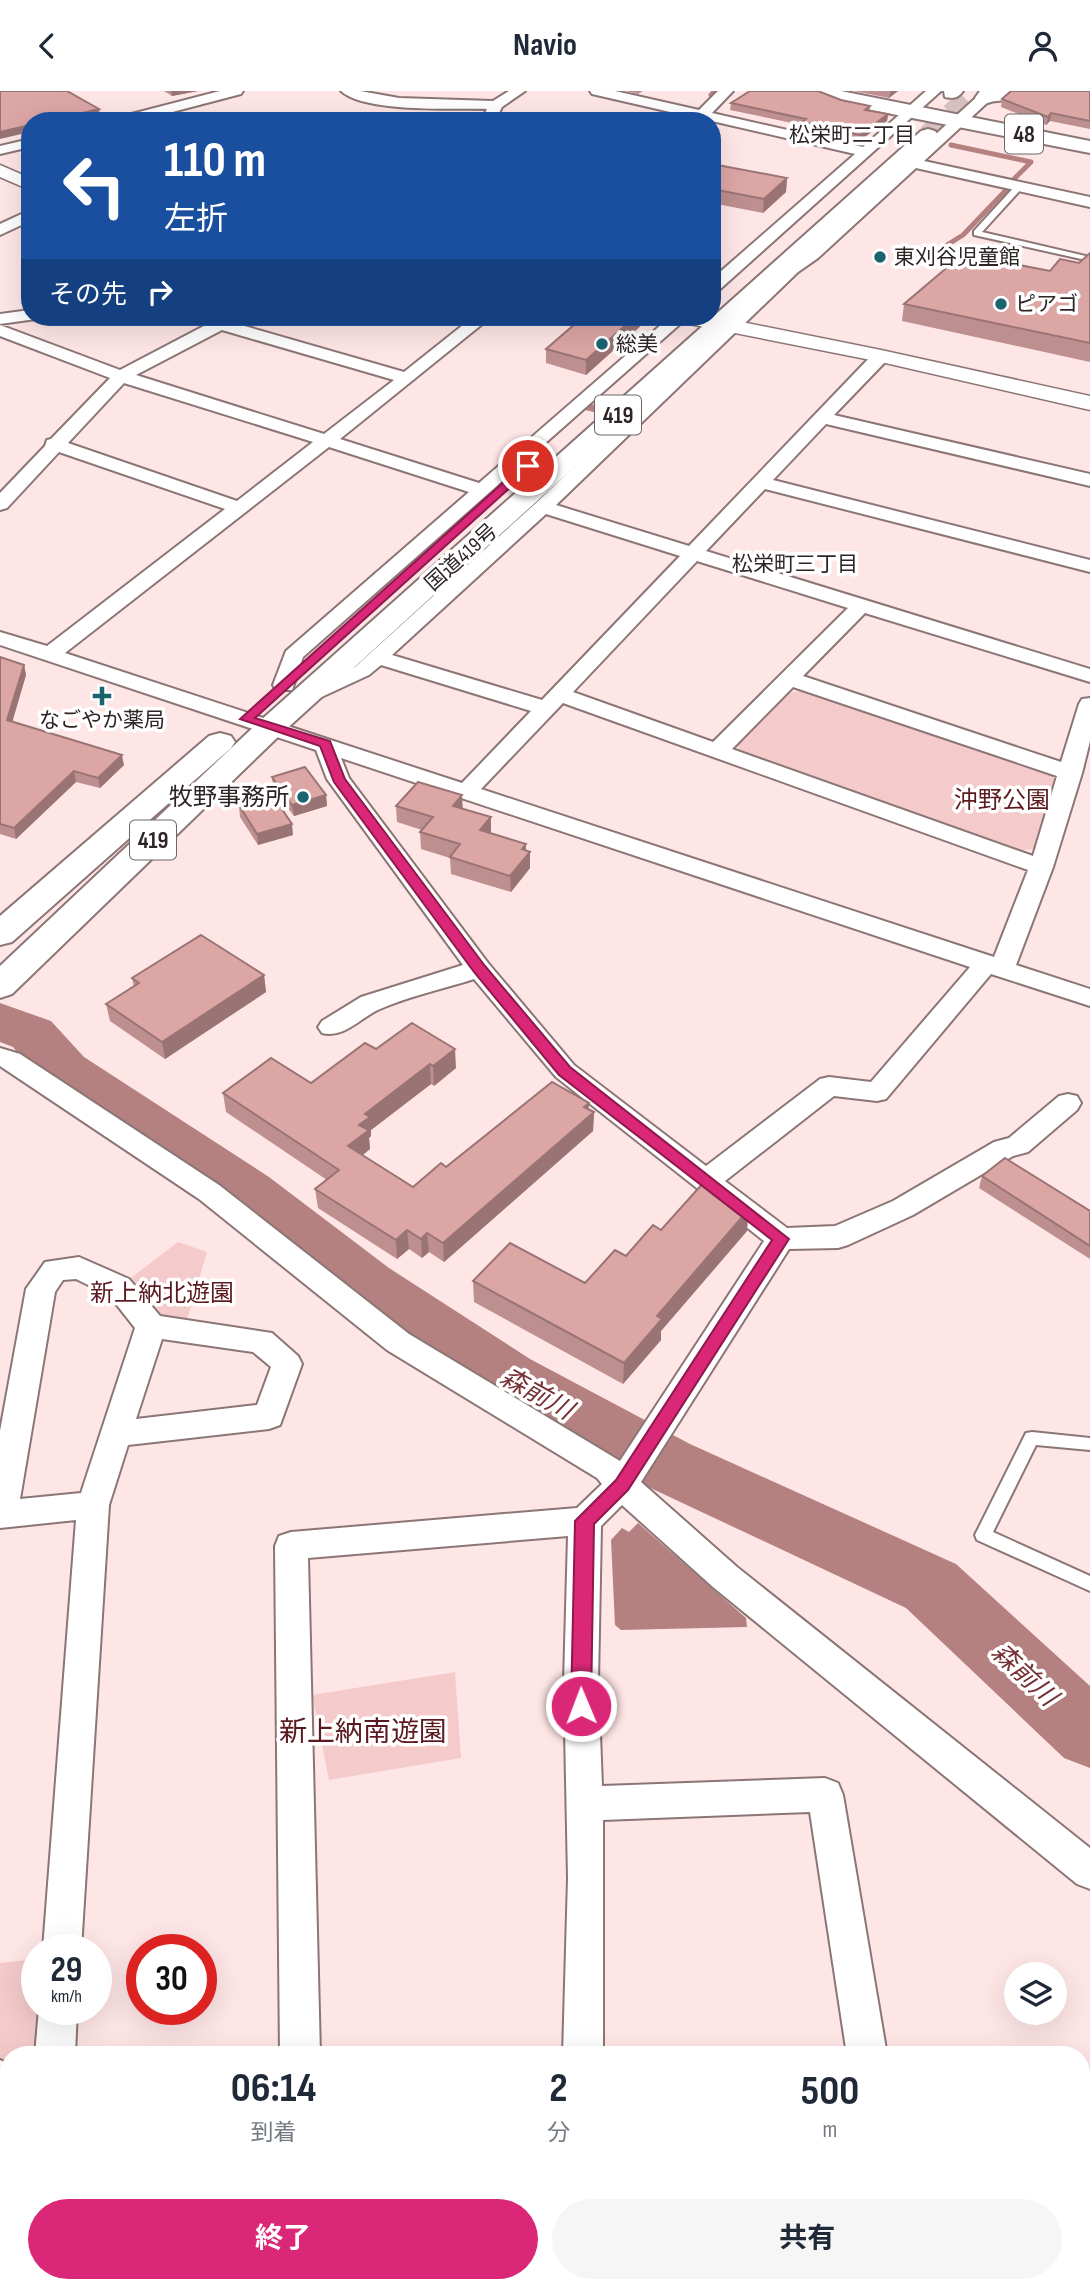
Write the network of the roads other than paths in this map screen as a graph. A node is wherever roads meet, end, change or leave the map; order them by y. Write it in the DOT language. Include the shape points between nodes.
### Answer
graph roads {
  1 [pos="236,91"];
  2 [pos="348,91"];
  3 [pos="518,91"];
  4 [pos="597,91"];
  5 [pos="726,91"];
  6 [pos="825,91"];
  7 [pos="856,91"];
  8 [pos="1007,91"];
  9 [pos="162,95"];
  10 [pos="184,104"];
  11 [pos="496,104"];
  12 [pos="950,105"];
  13 [pos="154,112"];
  14 [pos="492,112"];
  15 [pos="676,112"];
  16 [pos="705,112"];
  17 [pos="721,122"];
  18 [pos="1090,137"];
  19 [pos="21,145"];
  20 [pos="1090,147"];
  21 [pos="0,150"];
  22 [pos="866,152"];
  23 [pos="912,163"];
  24 [pos="1020,187"];
  25 [pos="1090,202"];
  26 [pos="21,220"];
  27 [pos="0,230"];
  28 [pos="1090,259"];
  29 [pos="721,280"];
  30 [pos="721,302"];
  31 [pos="721,307"];
  32 [pos="21,316"];
  33 [pos="0,319"];
  34 [pos="721,321"];
  35 [pos="216,326"];
  36 [pos="246,326"];
  37 [pos="472,326"];
  38 [pos="691,326"];
  39 [pos="693,326"];
  40 [pos="695,326"];
  41 [pos="0,330"];
  42 [pos="881,356"];
  43 [pos="121,376"];
  44 [pos="407,378"];
  45 [pos="1090,403"];
  46 [pos="823,418"];
  47 [pos="327,441"];
  48 [pos="53,444"];
  49 [pos="1090,480"];
  50 [pos="763,483"];
  51 [pos="480,489"];
  52 [pos="4,494"];
  53 [pos="237,507"];
  54 [pos="543,507"];
  55 [pos="693,553"];
  56 [pos="1090,566"];
  57 [pos="861,606"];
  58 [pos="0,638"];
  59 [pos="50,654"];
  60 [pos="377,657"];
  61 [pos="1090,676"];
  62 [pos="790,679"];
  63 [pos="295,690"];
  64 [pos="553,701"];
  65 [pos="1090,704"];
  66 [pos="259,723"];
  67 [pos="325,744"];
  68 [pos="718,750"];
  69 [pos="1071,773"];
  70 [pos="466,792"];
  71 [pos="1041,867"];
  72 [pos="2,932"];
  73 [pos="994,966"];
  74 [pos="480,969"];
  75 [pos="0,986"];
  76 [pos="1090,997"];
  77 [pos="331,1027"];
  78 [pos="0,1057"];
  79 [pos="1068,1103"];
  80 [pos="705,1182"];
  81 [pos="781,1239"];
  82 [pos="151,1326"];
  83 [pos="116,1434"];
  84 [pos="1090,1444"];
  85 [pos="626,1478"];
  86 [pos="93,1505"];
  87 [pos="1,1513"];
  88 [pos="585,1521"];
  89 [pos="1090,1584"];
  90 [pos="584,1804"];
  91 [pos="1090,1871"];
  92 [pos="63,1934"];
  93 [pos="57,2025"];
  94 [pos="56,2046"];
  95 [pos="300,2046"];
  96 [pos="581,2046"];
  97 [pos="866,2046"];
  1 -- 10 [label="street"];
  2 -- 11 [label="street" via="383,100"];
  3 -- 11 [label="street"];
  4 -- 15 [label="street"];
  5 -- 16 [label="street"];
  6 -- 12 [label="main road, 48" via="841,97"];
  7 -- 12 [label="main road, 48"];
  8 -- 12 [label="street" via="1001,97"];
  9 -- 10 [label="street"];
  10 -- 13 [label="street"];
  11 -- 14 [label="street"];
  12 -- 18 [label="main road, 48"];
  12 -- 20 [label="main road, 48"];
  12 -- 22 [label="street"];
  12 -- 23 [label="street"];
  12 -- 30 [label="main road, 国道419号 / 419"];
  17 -- 22 [label="street"];
  19 -- 21 [label="street"];
  22 -- 29 [label="street"];
  23 -- 24 [label="street"];
  23 -- 31 [label="street" via="812,255"];
  24 -- 25 [label="street"];
  24 -- 28 [label="lane" via="977,233"];
  26 -- 27 [label="street"];
  32 -- 33 [label="street"];
  34 -- 42 [label="street"];
  35 -- 43 [label="street"];
  36 -- 44 [label="street"];
  37 -- 44 [label="street"];
  38 -- 51 [label="street"];
  39 -- 63 [label="main road, 国道419号 / 419"];
  40 -- 54 [label="street"];
  41 -- 43 [label="street"];
  42 -- 45 [label="street"];
  42 -- 46 [label="street"];
  43 -- 47 [label="street"];
  43 -- 48 [label="street"];
  44 -- 47 [label="street"];
  46 -- 49 [label="street"];
  46 -- 50 [label="street"];
  47 -- 51 [label="street"];
  47 -- 53 [label="street"];
  48 -- 52 [label="street"];
  48 -- 53 [label="street"];
  50 -- 55 [label="street"];
  50 -- 56 [label="street"];
  51 -- 63 [label="street" via="293,655"];
  53 -- 59 [label="street"];
  54 -- 55 [label="street"];
  54 -- 60 [label="street"];
  55 -- 57 [label="street"];
  55 -- 64 [label="street"];
  57 -- 61 [label="street"];
  57 -- 62 [label="street"];
  58 -- 59 [label="street"];
  59 -- 66 [label="street"];
  60 -- 63 [label="street" via="362,671"];
  60 -- 64 [label="street"];
  62 -- 68 [label="street"];
  62 -- 69 [label="street"];
  63 -- 66 [label="main road, 国道419号 / 419"];
  64 -- 68 [label="street"];
  64 -- 70 [label="street"];
  65 -- 69 [label="street"];
  66 -- 67 [label="street"];
  66 -- 72 [label="main road, 国道419号 / 419"];
  66 -- 75 [label="main road, 国道419号 / 419"];
  67 -- 70 [label="street"];
  67 -- 74 [label="street" via="338,779"];
  68 -- 71 [label="street"];
  69 -- 71 [label="street"];
  70 -- 73 [label="street"];
  71 -- 73 [label="street"];
  73 -- 76 [label="street"];
  73 -- 80 [label="street" via="877,1091 829,1086"];
  74 -- 77 [label="street" via="370,1003"];
  74 -- 80 [label="street" via="565,1071"];
  78 -- 85 [label="street" via="209,1192 398,1342"];
  79 -- 81 [label="street" via="1018,1145 903,1208 838,1237"];
  80 -- 81 [label="street"];
  81 -- 85 [label="street"];
  82 -- 83 [label="street"];
  82 -- 83 [label="street" via="261,1341 287,1364 269,1416"];
  82 -- 87 [label="street" via="119,1287 79,1268 55,1270 41,1289"];
  83 -- 86 [label="street"];
  84 -- 89 [label="lane" via="1032,1438 983,1535"];
  85 -- 88 [label="street"];
  85 -- 91 [label="street" via="725,1577"];
  86 -- 87 [label="street"];
  86 -- 92 [label="street"];
  88 -- 90 [label="street"];
  88 -- 95 [label="street" via="291,1546"];
  90 -- 96 [label="street"];
  90 -- 97 [label="street" via="825,1795"];
  93 -- 94 [label="street"];
}
